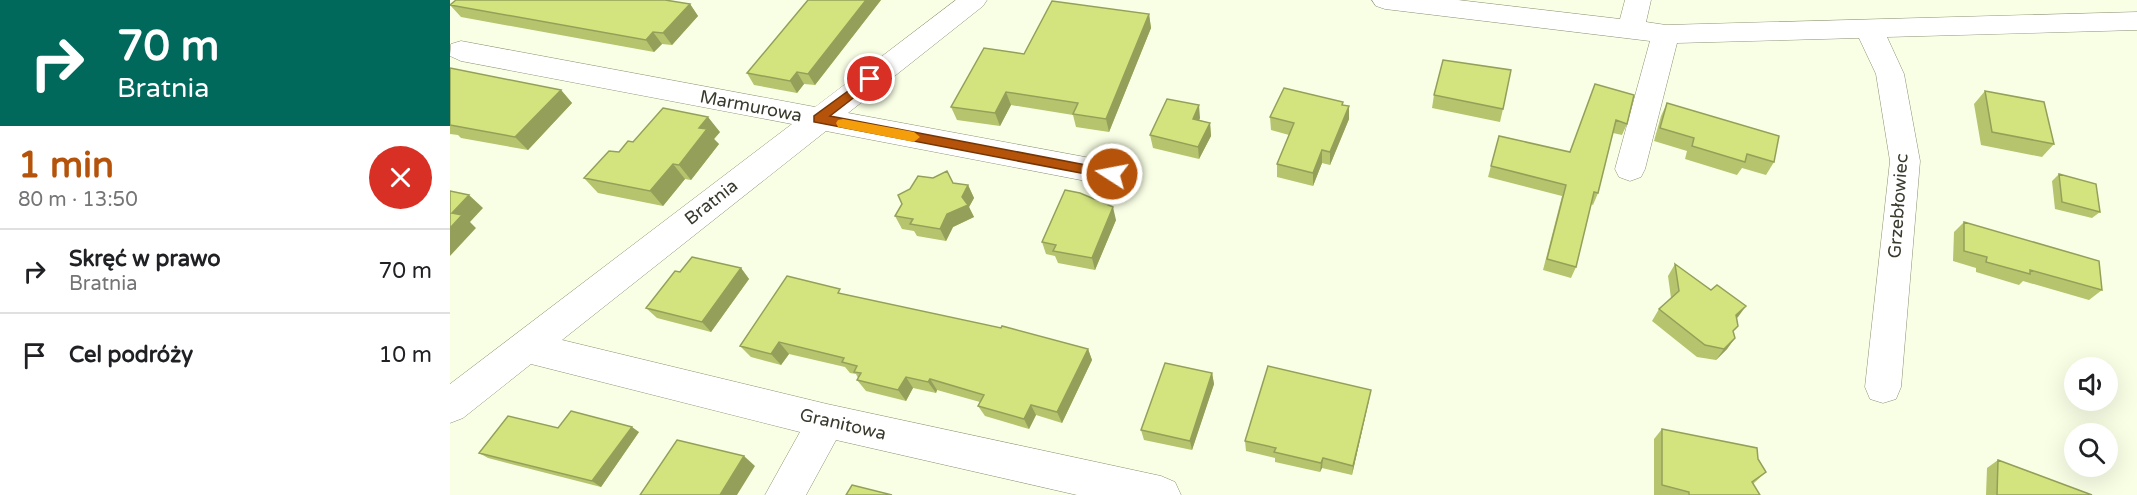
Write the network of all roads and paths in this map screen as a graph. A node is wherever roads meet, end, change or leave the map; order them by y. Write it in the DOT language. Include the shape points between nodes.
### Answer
graph roads {
  1 [pos="974,0"];
  2 [pos="1385,0"];
  3 [pos="1638,0"];
  4 [pos="2137,21"];
  5 [pos="1869,29"];
  6 [pos="1631,30"];
  7 [pos="1666,33"];
  8 [pos="461,51"];
  9 [pos="818,119"];
  10 [pos="1630,169"];
  11 [pos="1112,174"];
  12 [pos="526,347"];
  13 [pos="1883,387"];
  14 [pos="450,406"];
  15 [pos="827,421"];
  16 [pos="785,495"];
  17 [pos="1161,495"];
  1 -- 9 [label="street, Bratnia"];
  2 -- 6 [label="street"];
  3 -- 6 [label="street"];
  4 -- 5 [label="street"];
  5 -- 7 [label="street"];
  5 -- 13 [label="street, Grzebłowiec" via="1890,74 1905,161"];
  6 -- 7 [label="street"];
  7 -- 10 [label="street"];
  8 -- 9 [label="street, Marmurowa"];
  9 -- 11 [label="street, Marmurowa"];
  9 -- 12 [label="street, Bratnia"];
  12 -- 14 [label="street, Bratnia"];
  12 -- 15 [label="street, Granitowa"];
  15 -- 16 [label="street"];
  15 -- 17 [label="street, Granitowa"];
}
